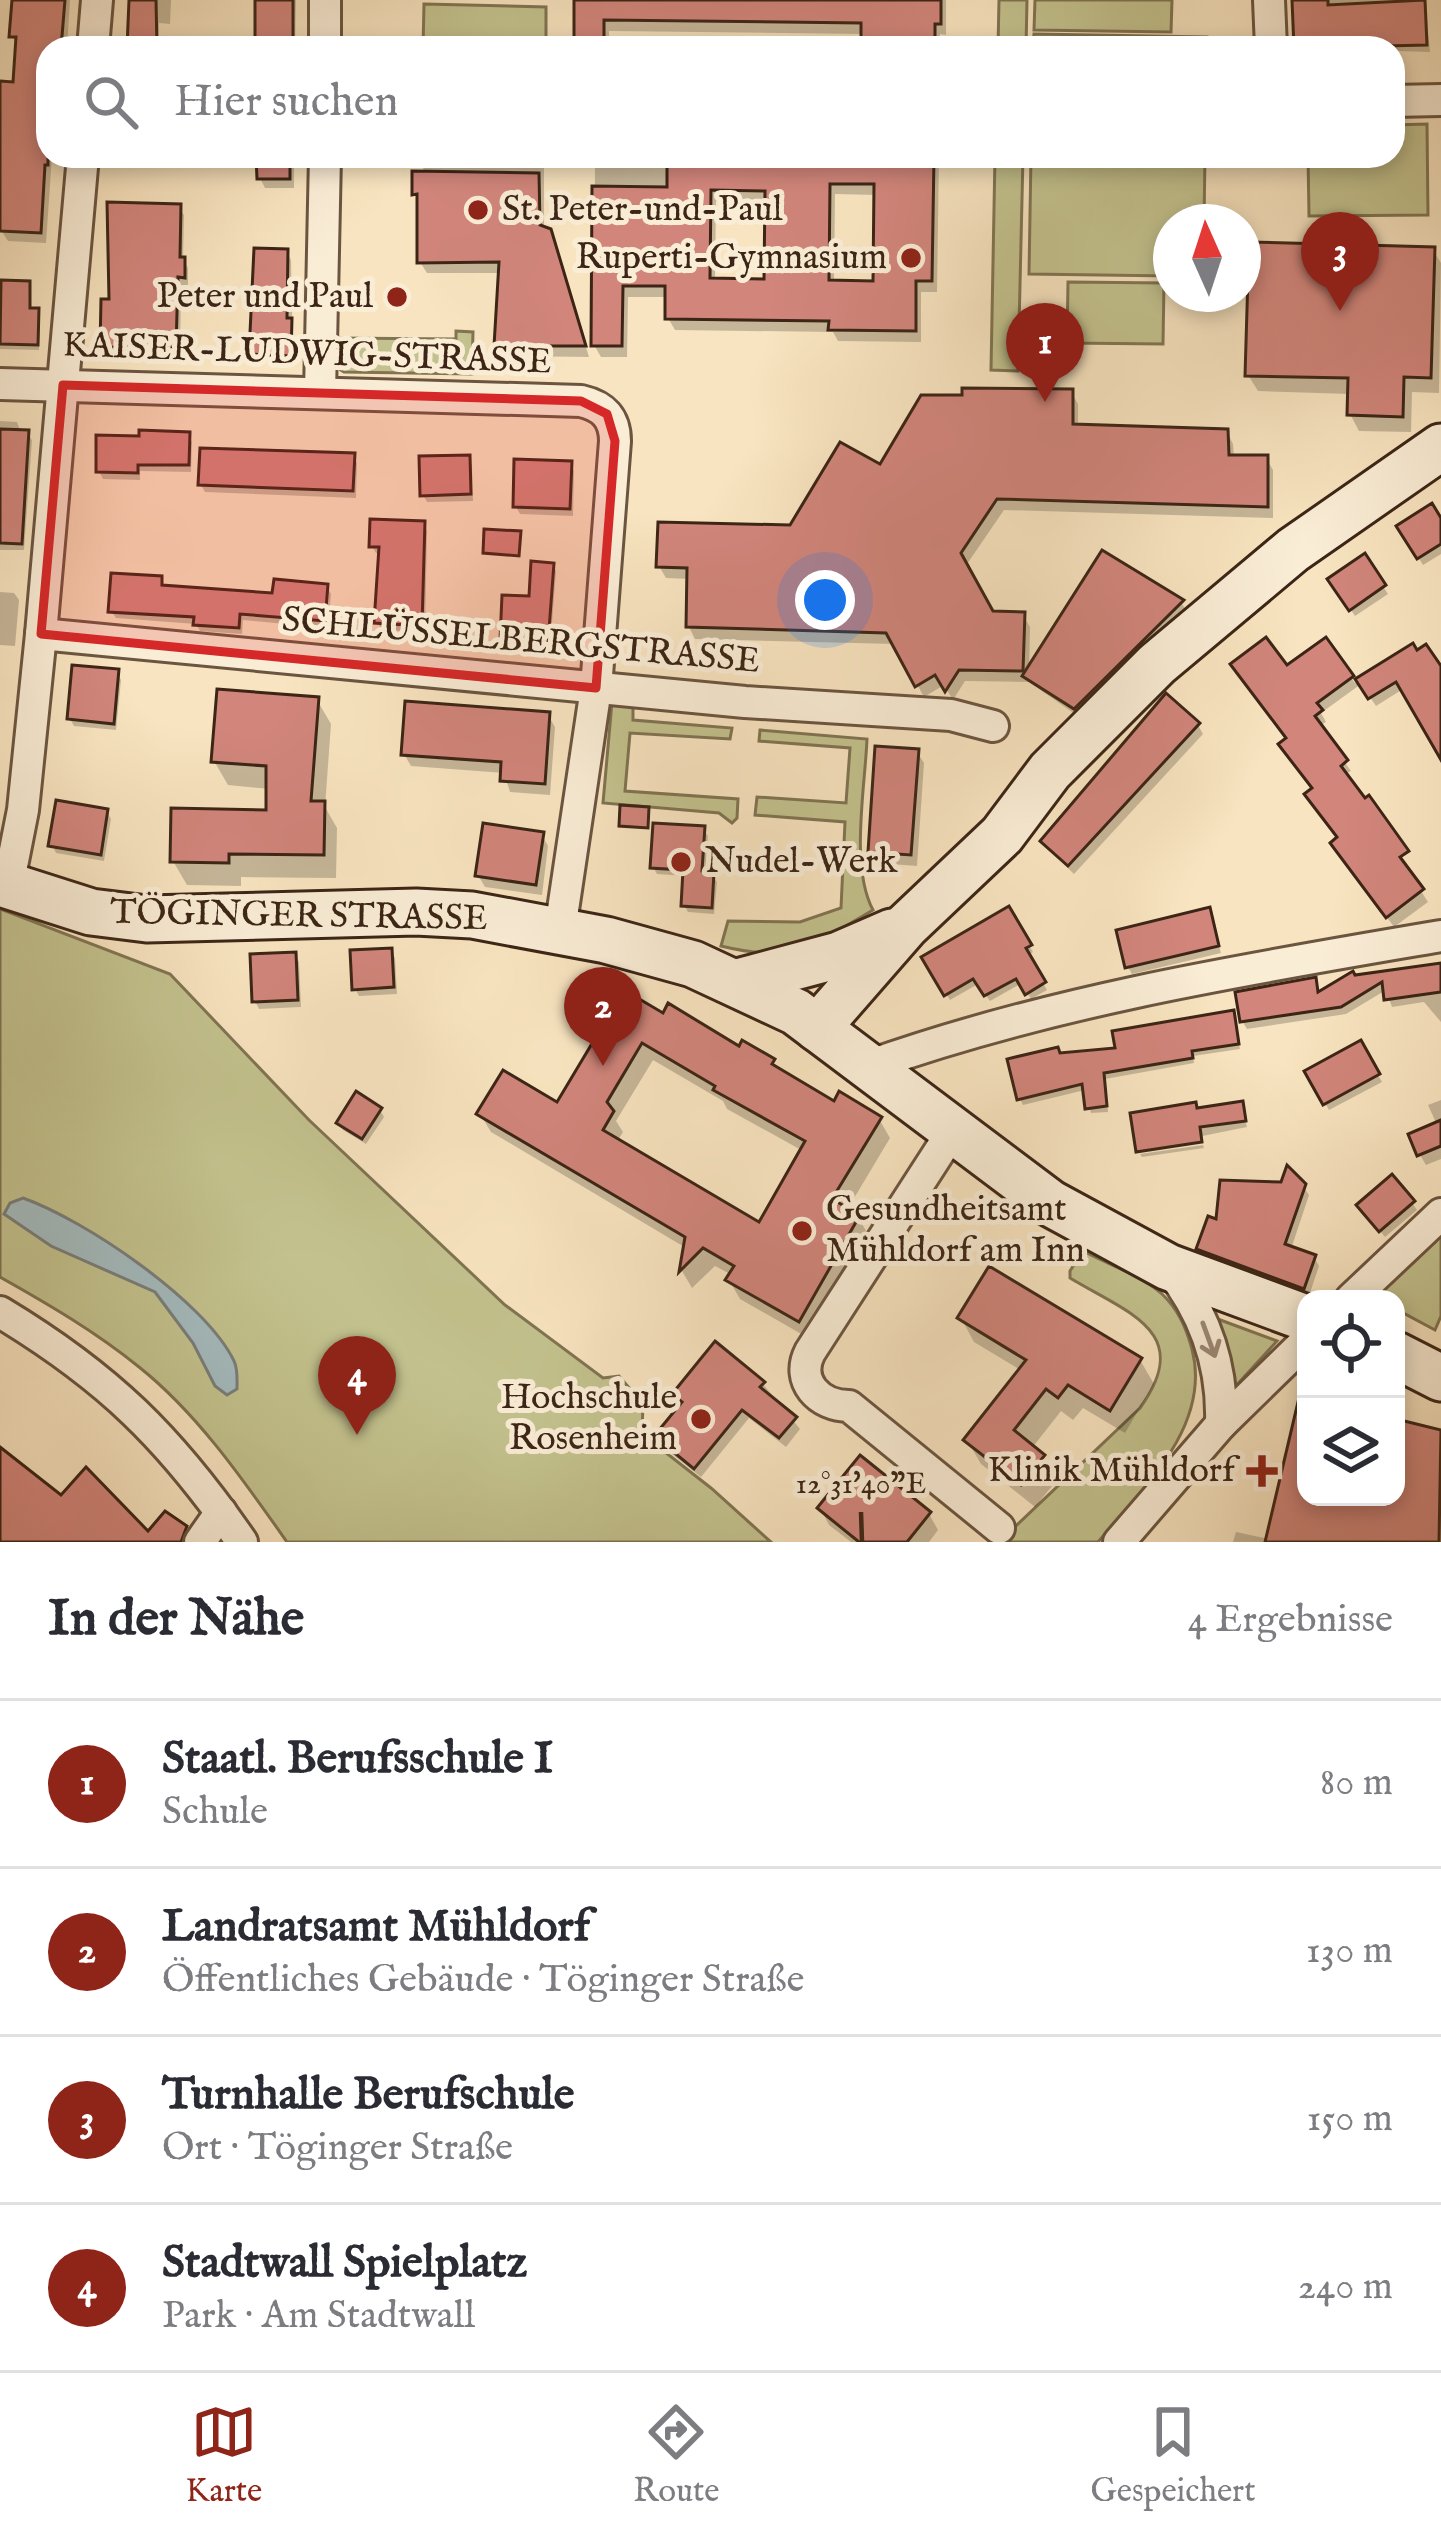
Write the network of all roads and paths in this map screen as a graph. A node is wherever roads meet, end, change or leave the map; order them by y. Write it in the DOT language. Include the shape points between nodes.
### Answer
graph roads {
  1 [pos="97,0"];
  2 [pos="325,0"];
  3 [pos="1269,0"];
  4 [pos="94,36"];
  5 [pos="325,36"];
  6 [pos="1270,36"];
  7 [pos="1441,100"];
  8 [pos="1405,101"];
  9 [pos="82,168"];
  10 [pos="325,168"];
  11 [pos="0,384"];
  12 [pos="63,385"];
  13 [pos="320,393"];
  14 [pos="1441,447"];
  15 [pos="41,634"];
  16 [pos="596,688"];
  17 [pos="993,726"];
  18 [pos="4,885"];
  19 [pos="906,926"];
  20 [pos="560,930"];
  21 [pos="1441,937"];
  22 [pos="839,955"];
  23 [pos="738,982"];
  24 [pos="806,1020"];
  25 [pos="868,1066"];
  26 [pos="952,1132"];
  27 [pos="1441,1214"];
  28 [pos="1168,1267"];
  29 [pos="1361,1290"];
  30 [pos="0,1312"];
  31 [pos="1297,1315"];
  32 [pos="1297,1350"];
  33 [pos="1405,1360"];
  34 [pos="1441,1378"];
  35 [pos="1221,1424"];
  36 [pos="221,1512"];
  37 [pos="999,1528"];
  38 [pos="200,1542"];
  39 [pos="242,1542"];
  40 [pos="1119,1542"];
  1 -- 4 [label="street"];
  2 -- 5 [label="street"];
  3 -- 6 [label="street"];
  7 -- 8 [label="street"];
  9 -- 12 [label="street"];
  10 -- 13 [label="street"];
  11 -- 12 [label="street, KAISER-LUDWIG-STRASSE"];
  12 -- 13 [label="street, KAISER-LUDWIG-STRASSE"];
  12 -- 15 [label="street"];
  13 -- 16 [label="street, KAISER-LUDWIG-STRASSE" via="581,400 607,414 615,441"];
  14 -- 19 [label="street" via="1293,550 1157,664 1050,771 1003,835"];
  15 -- 16 [label="street, SCHLÜSSELBERGSTRASSE"];
  15 -- 18 [label="street" via="22,810"];
  16 -- 17 [label="street, SCHLÜSSELBERGSTRASSE" via="952,716"];
  16 -- 20 [label="street"];
  18 -- 20 [label="street, TÖGINGER STRASSE" via="114,917 432,912"];
  19 -- 22 [label="street"];
  19 -- 24 [label="street"];
  20 -- 23 [label="street, TÖGINGER STRASSE"];
  21 -- 25 [label="street" via="1156,987"];
  22 -- 23 [label="street"];
  22 -- 24 [label="street" via="820,974"];
  23 -- 24 [label="street, TÖGINGER STRASSE"];
  24 -- 25 [label="street, TÖGINGER STRASSE"];
  25 -- 26 [label="street, TÖGINGER STRASSE"];
  26 -- 28 [label="street, TÖGINGER STRASSE" via="1050,1203"];
  26 -- 37 [label="street" via="803,1364 810,1389 849,1406"];
  27 -- 29 [label="street"];
  28 -- 31 [label="street, TÖGINGER STRASSE"];
  28 -- 35 [label="street, one-way" via="1212,1346"];
  30 -- 36 [label="street" via="130,1404"];
  32 -- 35 [label="street"];
  33 -- 34 [label="street"];
  35 -- 40 [label="street"];
  36 -- 38 [label="street"];
  36 -- 39 [label="street"];
}
